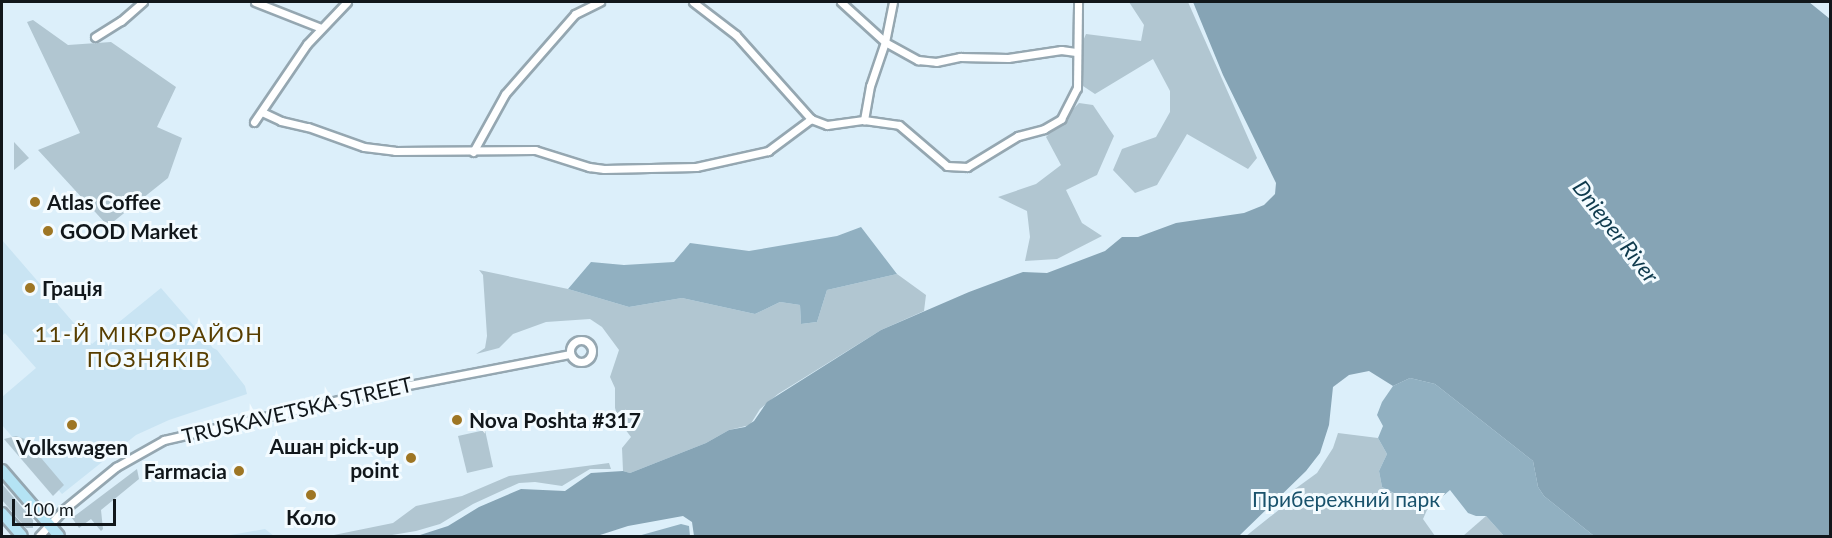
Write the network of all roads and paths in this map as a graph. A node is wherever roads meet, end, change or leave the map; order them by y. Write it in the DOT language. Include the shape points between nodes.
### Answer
graph roads {
  1 [pos="143,2"];
  2 [pos="255,2"];
  3 [pos="347,2"];
  4 [pos="600,2"];
  5 [pos="693,2"];
  6 [pos="841,2"];
  7 [pos="893,2"];
  8 [pos="1078,2"];
  9 [pos="321,28"];
  10 [pos="95,37"];
  11 [pos="885,42"];
  12 [pos="1076,52"];
  13 [pos="262,112"];
  14 [pos="811,119"];
  15 [pos="864,120"];
  16 [pos="254,122"];
  17 [pos="473,152"];
  18 [pos="570,354"];
  19 [pos="2,470"];
  20 [pos="2,513"];
  21 [pos="50,525"];
  22 [pos="22,537"];
  23 [pos="39,537"];
  24 [pos="60,537"];
  1 -- 10 [label="street"];
  2 -- 9 [label="street"];
  3 -- 9 [label="street"];
  4 -- 17 [label="street" via="575,14 505,94"];
  5 -- 14 [label="street" via="736,35"];
  6 -- 11 [label="street"];
  7 -- 11 [label="street"];
  8 -- 12 [label="street"];
  9 -- 13 [label="street"];
  11 -- 12 [label="street" via="918,60 936,62 960,57 1008,58 1061,50"];
  11 -- 15 [label="street" via="870,86"];
  12 -- 15 [label="street" via="1077,88 1061,119 1044,129 1018,136 967,167 946,166 899,125"];
  13 -- 16 [label="street"];
  13 -- 17 [label="street" via="364,147"];
  14 -- 15 [label="street" via="827,125"];
  14 -- 17 [label="street" via="768,151 696,167 604,169 535,150"];
  18 -- 21 [label="street, TRUSKAVETSKA STREET" via="383,390 164,440 116,466"];
  19 -- 21 [label="main road"];
  20 -- 22 [label="main road"];
  21 -- 23 [label="street, TRUSKAVETSKA STREET"];
  21 -- 24 [label="main road"];
}
